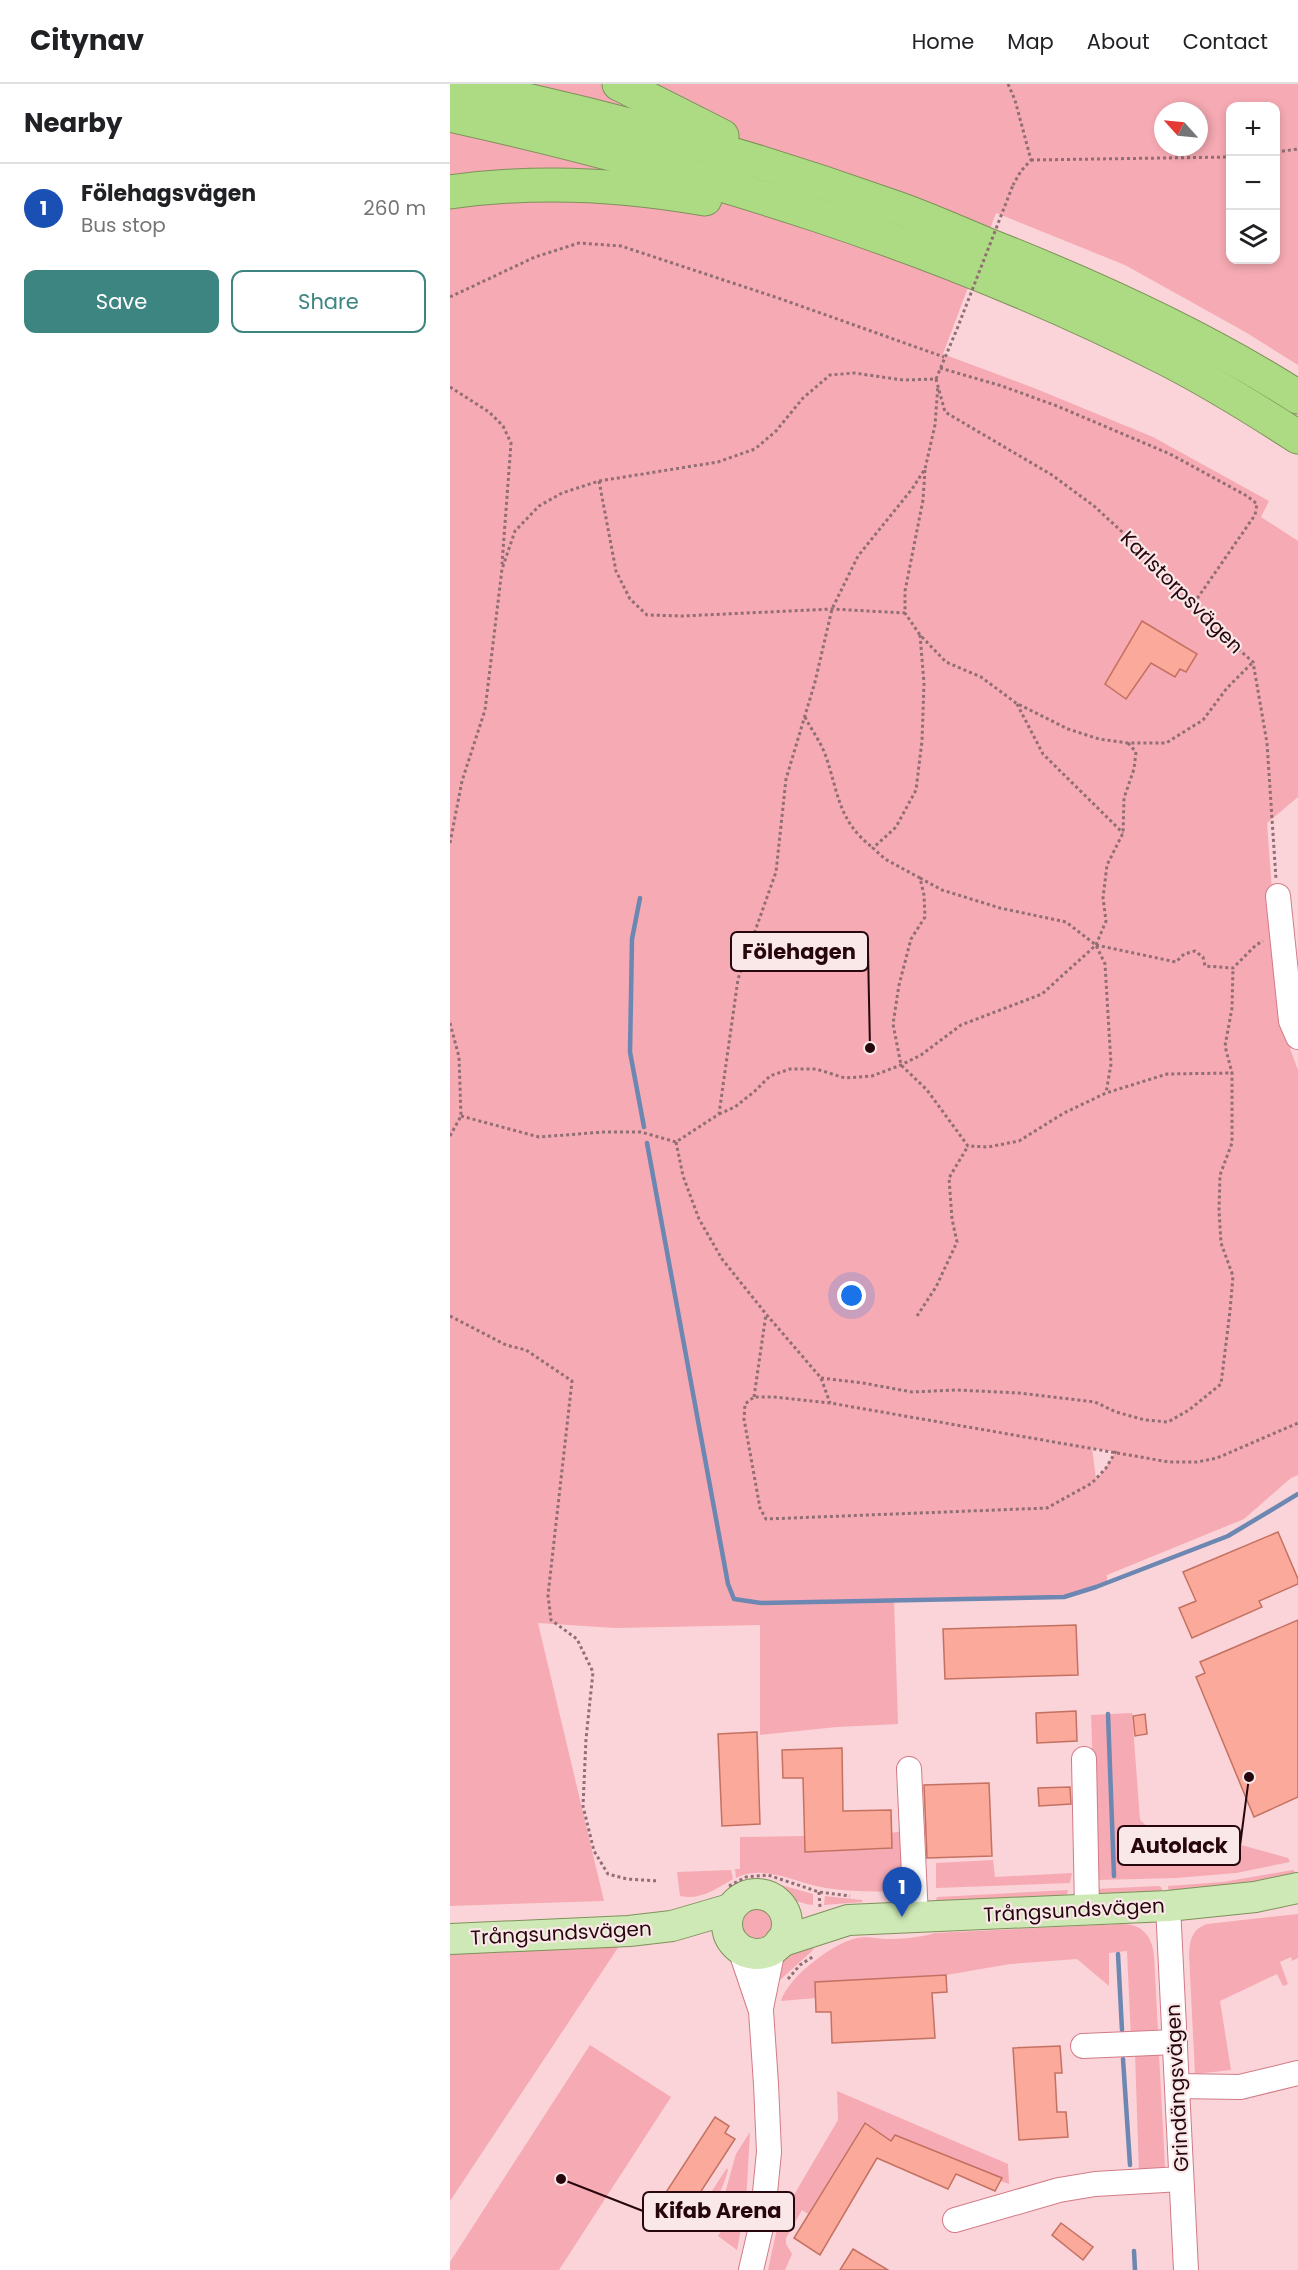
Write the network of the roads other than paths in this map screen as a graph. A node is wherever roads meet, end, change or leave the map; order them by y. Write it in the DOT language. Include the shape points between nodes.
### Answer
graph roads {
  1 [pos="452,84"];
  2 [pos="619,84"];
  3 [pos="450,115"];
  4 [pos="799,175"];
  5 [pos="450,192"];
  6 [pos="825,218"];
  7 [pos="1298,397"];
  8 [pos="1298,437"];
  9 [pos="1278,896"];
  10 [pos="1298,1037"];
  11 [pos="1084,1759"];
  12 [pos="909,1769"];
  13 [pos="1298,1888"];
  14 [pos="728,1899"];
  15 [pos="781,1906"];
  16 [pos="1168,1906"];
  17 [pos="1087,1908"];
  18 [pos="833,1910"];
  19 [pos="916,1917"];
  20 [pos="672,1926"];
  21 [pos="450,1940"];
  22 [pos="777,1945"];
  23 [pos="737,1946"];
  24 [pos="761,2011"];
  25 [pos="1174,2042"];
  26 [pos="1083,2046"];
  27 [pos="1298,2073"];
  28 [pos="1177,2086"];
  29 [pos="1181,2179"];
  30 [pos="955,2220"];
  31 [pos="751,2270"];
  32 [pos="1186,2270"];
  1 -- 4 [label="highway" via="554,105"];
  2 -- 4 [label="highway"];
  3 -- 6 [label="highway" via="681,173"];
  4 -- 7 [label="highway" via="893,206 1095,289 1262,374"];
  5 -- 6 [label="highway" via="510,186 612,187"];
  6 -- 8 [label="highway" via="953,265 1110,331 1170,361"];
  9 -- 10 [label="street" via="1291,1021"];
  11 -- 17 [label="street"];
  12 -- 19 [label="street"];
  13 -- 16 [label="main road, Trångsundsvägen" via="1256,1897"];
  14 -- 15 [label="main road" via="765,1895"];
  14 -- 20 [label="main road, Trångsundsvägen"];
  14 -- 23 [label="main road" via="727,1927"];
  15 -- 18 [label="main road, Trångsundsvägen"];
  15 -- 22 [label="main road" via="787,1925"];
  16 -- 17 [label="main road, Trångsundsvägen"];
  16 -- 25 [label="street, Grindängsvägen"];
  17 -- 19 [label="main road, Trångsundsvägen"];
  18 -- 19 [label="main road, Trångsundsvägen"];
  18 -- 22 [label="main road, Trångsundsvägen"];
  20 -- 21 [label="main road, Trångsundsvägen"];
  20 -- 23 [label="main road, Trångsundsvägen"];
  22 -- 23 [label="main road" via="756,1954"];
  22 -- 24 [label="street"];
  23 -- 24 [label="street"];
  24 -- 31 [label="street" via="769,2152 762,2223"];
  25 -- 26 [label="street"];
  25 -- 28 [label="street, Grindängsvägen"];
  27 -- 28 [label="street" via="1240,2087"];
  28 -- 29 [label="street, Grindängsvägen"];
  29 -- 30 [label="street" via="1059,2190"];
  29 -- 32 [label="street, Grindängsvägen"];
}
